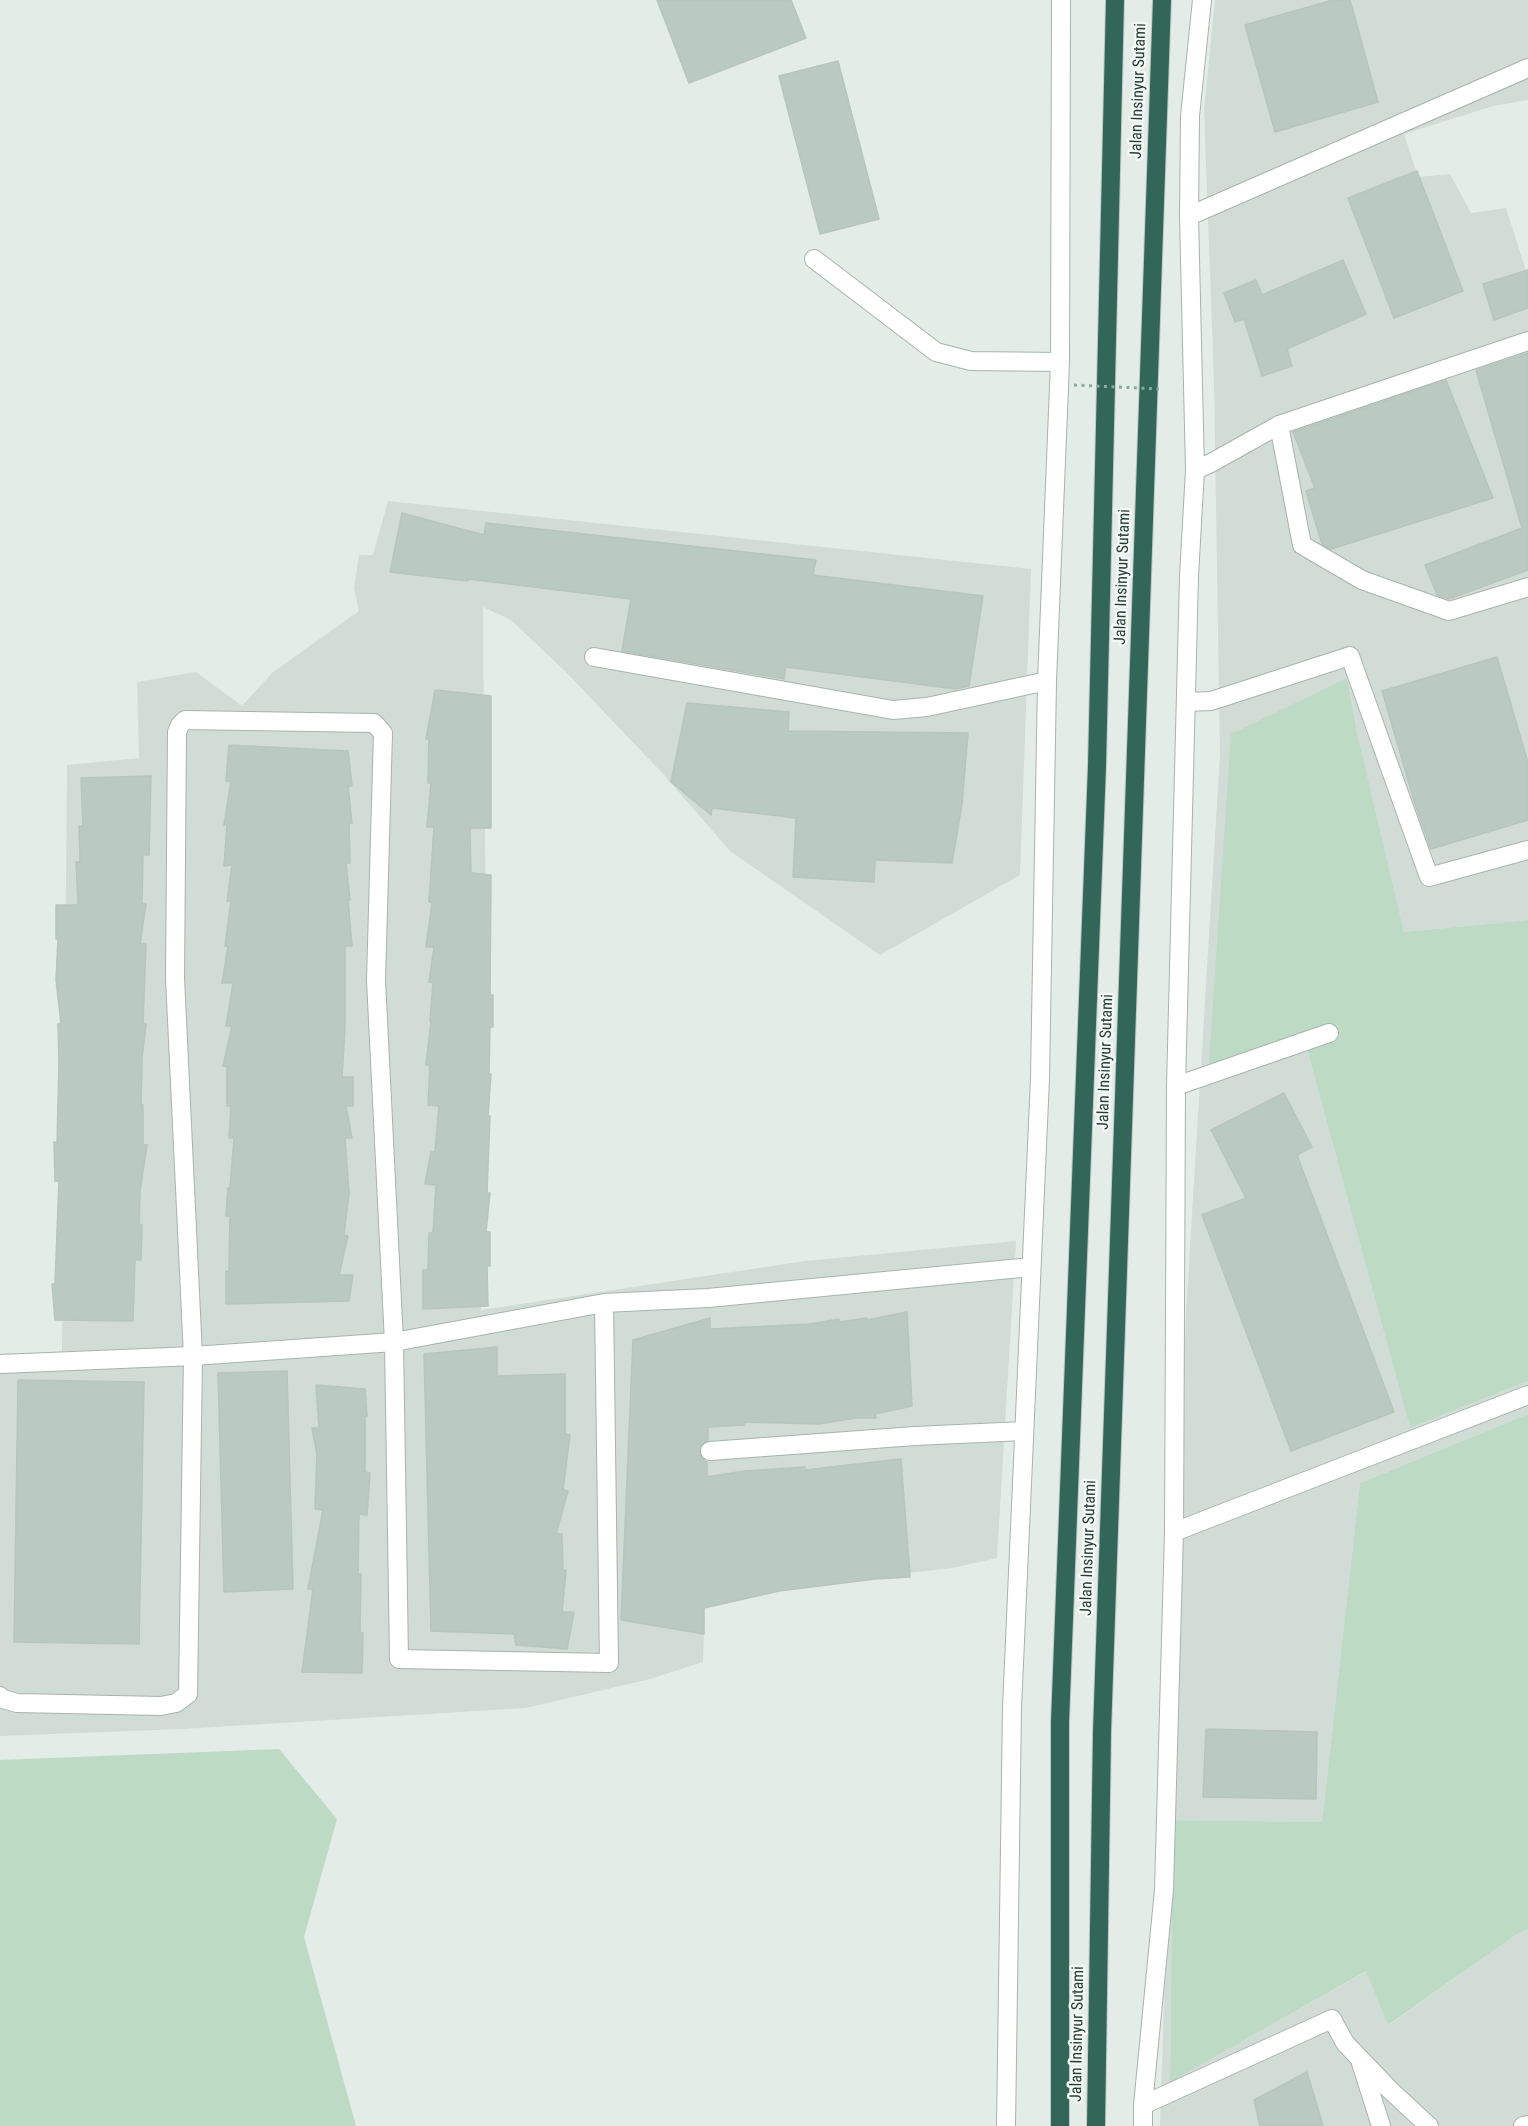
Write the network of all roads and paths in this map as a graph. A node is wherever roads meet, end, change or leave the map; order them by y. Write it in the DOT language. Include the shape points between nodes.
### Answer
graph roads {
  1 [pos="1061,0"];
  2 [pos="1115,0"];
  3 [pos="1162,0"];
  4 [pos="1202,0"];
  5 [pos="1528,68"];
  6 [pos="1189,216"];
  7 [pos="814,260"];
  8 [pos="1528,341"];
  9 [pos="1060,362"];
  10 [pos="1074,385"];
  11 [pos="1159,389"];
  12 [pos="1279,425"];
  13 [pos="1195,470"];
  14 [pos="1528,587"];
  15 [pos="594,657"];
  16 [pos="1047,681"];
  17 [pos="1186,702"];
  18 [pos="1528,850"];
  19 [pos="1329,1033"];
  20 [pos="1176,1086"];
  21 [pos="1031,1267"];
  22 [pos="604,1303"];
  23 [pos="394,1342"];
  24 [pos="193,1356"];
  25 [pos="0,1364"];
  26 [pos="1528,1395"];
  27 [pos="1024,1431"];
  28 [pos="710,1451"];
  29 [pos="1174,1532"];
  30 [pos="0,1696"];
  31 [pos="1360,2059"];
  32 [pos="1143,2105"];
  33 [pos="1528,2125"];
  34 [pos="1006,2126"];
  35 [pos="1060,2126"];
  36 [pos="1096,2126"];
  37 [pos="1143,2126"];
  38 [pos="1381,2126"];
  39 [pos="1429,2126"];
  40 [pos="1523,2126"];
  1 -- 9 [label="street"];
  2 -- 35 [label="highway, Jalan Insinyur Sutami" via="1096,777 1060,1722"];
  3 -- 36 [label="highway, Jalan Insinyur Sutami" via="1102,1732"];
  4 -- 6 [label="street" via="1190,116"];
  5 -- 6 [label="street"];
  6 -- 13 [label="street"];
  7 -- 9 [label="street" via="936,352 971,361"];
  8 -- 12 [label="street"];
  9 -- 16 [label="street"];
  10 -- 11 [label="path, bridge"];
  12 -- 13 [label="street"];
  12 -- 14 [label="street" via="1302,545 1362,580 1449,610"];
  13 -- 17 [label="street"];
  15 -- 16 [label="street" via="893,710 927,707"];
  16 -- 21 [label="street" via="1040,1078"];
  17 -- 18 [label="street" via="1211,701 1350,656 1429,878"];
  17 -- 20 [label="street"];
  19 -- 20 [label="street"];
  20 -- 29 [label="street"];
  21 -- 22 [label="street" via="708,1298"];
  21 -- 27 [label="street"];
  22 -- 23 [label="street"];
  22 -- 23 [label="street" via="609,1663 399,1659"];
  23 -- 24 [label="street"];
  23 -- 24 [label="street" via="376,980 383,733 374,723 185,720 177,732 175,978"];
  24 -- 25 [label="street"];
  24 -- 30 [label="street" via="188,1694 176,1703 161,1706 17,1703"];
  26 -- 29 [label="street"];
  27 -- 28 [label="street"];
  27 -- 34 [label="street" via="1012,1708"];
  29 -- 32 [label="street" via="1164,1890"];
  31 -- 32 [label="street" via="1345,2043 1332,2019"];
  31 -- 38 [label="street"];
  31 -- 39 [label="street"];
  32 -- 37 [label="street"];
  33 -- 40 [label="street"];
}
